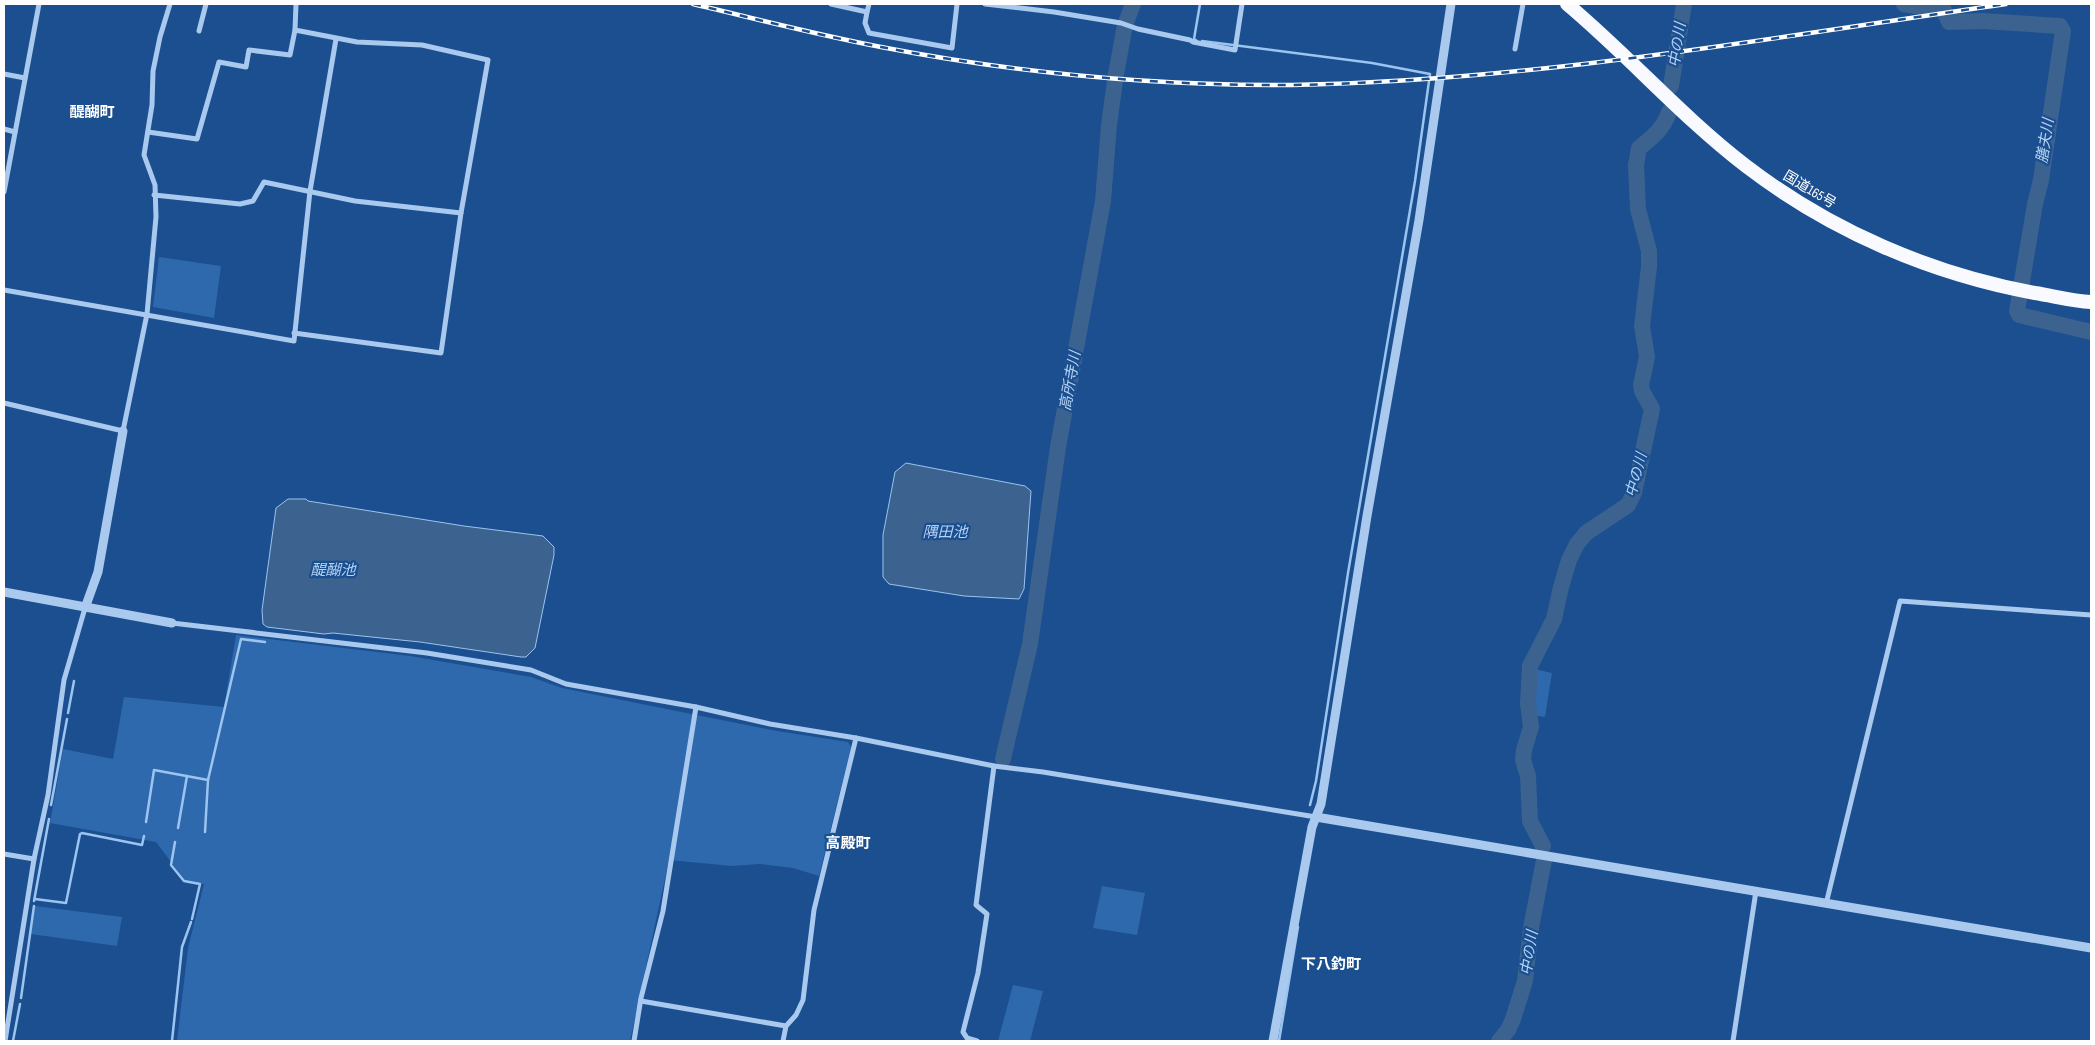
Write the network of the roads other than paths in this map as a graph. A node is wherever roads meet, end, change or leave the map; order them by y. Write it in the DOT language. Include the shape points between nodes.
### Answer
graph roads {
  1 [pos="39,4"];
  2 [pos="169,4"];
  3 [pos="206,4"];
  4 [pos="296,4"];
  5 [pos="831,4"];
  6 [pos="869,4"];
  7 [pos="957,4"];
  8 [pos="985,4"];
  9 [pos="1242,4"];
  10 [pos="1451,4"];
  11 [pos="1522,4"];
  12 [pos="1567,4"];
  13 [pos="867,12"];
  14 [pos="296,30"];
  15 [pos="199,31"];
  16 [pos="336,39"];
  17 [pos="1515,49"];
  18 [pos="4,74"];
  19 [pos="25,78"];
  20 [pos="4,129"];
  21 [pos="15,132"];
  22 [pos="148,132"];
  23 [pos="4,192"];
  24 [pos="310,192"];
  25 [pos="154,195"];
  26 [pos="461,213"];
  27 [pos="4,290"];
  28 [pos="2091,302"];
  29 [pos="147,314"];
  30 [pos="294,333"];
  31 [pos="4,403"];
  32 [pos="123,431"];
  33 [pos="4,592"];
  34 [pos="85,608"];
  35 [pos="2091,614"];
  36 [pos="172,623"];
  37 [pos="696,707"];
  38 [pos="856,738"];
  39 [pos="994,766"];
  40 [pos="1316,817"];
  41 [pos="4,854"];
  42 [pos="34,859"];
  43 [pos="1756,891"];
  44 [pos="1826,904"];
  45 [pos="2091,948"];
  46 [pos="641,1001"];
  47 [pos="786,1026"];
  48 [pos="5,1041"];
  49 [pos="634,1041"];
  50 [pos="783,1041"];
  51 [pos="977,1041"];
  52 [pos="1273,1041"];
  53 [pos="1733,1041"];
  1 -- 19 [label="street"];
  2 -- 22 [label="street" via="154,71"];
  3 -- 15 [label="street"];
  4 -- 14 [label="street"];
  5 -- 13 [label="street"];
  6 -- 13 [label="street"];
  7 -- 13 [label="street" via="952,48 869,33 865,22"];
  8 -- 9 [label="street" via="1122,24 1235,50"];
  10 -- 40 [label="street" via="1419,220 1366,516 1321,804"];
  11 -- 17 [label="street"];
  12 -- 28 [label="highway, 国道165号" via="1682,112 1746,166 1797,203 1868,241 1926,265 1997,286"];
  14 -- 16 [label="street"];
  14 -- 22 [label="street" via="290,55 249,50 246,67 219,62 197,139"];
  16 -- 24 [label="street"];
  16 -- 26 [label="street" via="422,45 488,60"];
  18 -- 19 [label="street"];
  19 -- 21 [label="street"];
  20 -- 21 [label="street"];
  21 -- 23 [label="street"];
  22 -- 25 [label="street" via="144,155 155,186"];
  24 -- 25 [label="street" via="264,182 253,201 240,204"];
  24 -- 26 [label="street" via="355,201"];
  24 -- 30 [label="street"];
  25 -- 29 [label="street" via="156,217"];
  26 -- 30 [label="street" via="441,353"];
  27 -- 29 [label="street"];
  29 -- 30 [label="street" via="294,341"];
  29 -- 32 [label="street"];
  31 -- 32 [label="street"];
  32 -- 34 [label="street" via="98,572"];
  33 -- 34 [label="street"];
  34 -- 36 [label="street"];
  34 -- 42 [label="street" via="64,680 48,795"];
  35 -- 44 [label="street" via="1900,601"];
  36 -- 37 [label="street" via="532,670 566,684"];
  37 -- 38 [label="street" via="770,724"];
  37 -- 46 [label="street" via="663,911"];
  38 -- 39 [label="street"];
  38 -- 47 [label="street" via="814,910 804,1000"];
  39 -- 40 [label="street"];
  39 -- 51 [label="street" via="976,905 987,914 978,973 963,1032 967,1038"];
  40 -- 43 [label="street"];
  40 -- 52 [label="street"];
  41 -- 42 [label="street"];
  42 -- 48 [label="street"];
  43 -- 44 [label="street"];
  43 -- 53 [label="street"];
  44 -- 45 [label="street"];
  46 -- 47 [label="street"];
  46 -- 49 [label="street"];
  47 -- 50 [label="street"];
}
